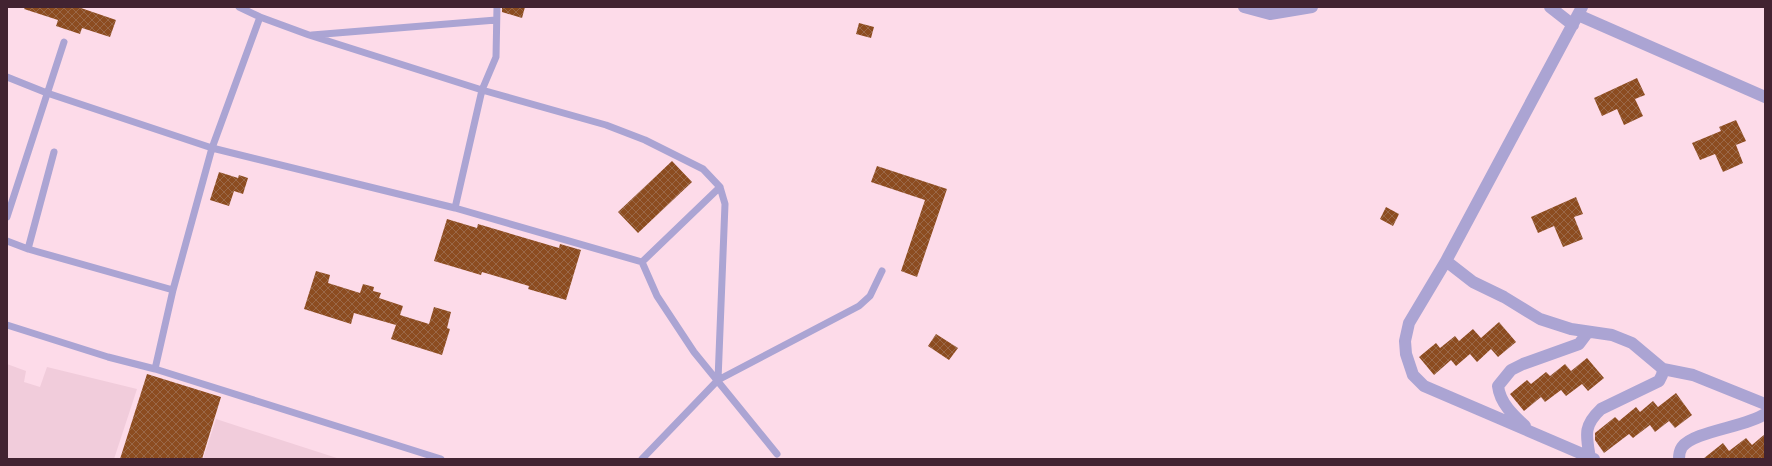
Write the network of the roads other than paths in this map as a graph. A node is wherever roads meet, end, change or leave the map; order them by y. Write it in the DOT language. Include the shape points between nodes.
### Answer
graph roads {
  1 [pos="239,7"];
  2 [pos="496,7"];
  3 [pos="1244,7"];
  4 [pos="1312,7"];
  5 [pos="1550,7"];
  6 [pos="1578,16"];
  7 [pos="260,17"];
  8 [pos="496,20"];
  9 [pos="309,35"];
  10 [pos="64,42"];
  11 [pos="7,77"];
  12 [pos="482,90"];
  13 [pos="47,94"];
  14 [pos="1765,97"];
  15 [pos="212,148"];
  16 [pos="54,152"];
  17 [pos="720,187"];
  18 [pos="454,208"];
  19 [pos="7,217"];
  20 [pos="7,241"];
  21 [pos="28,249"];
  22 [pos="1446,261"];
  23 [pos="642,262"];
  24 [pos="882,271"];
  25 [pos="173,290"];
  26 [pos="7,325"];
  27 [pos="1588,332"];
  28 [pos="155,369"];
  29 [pos="1663,369"];
  30 [pos="718,380"];
  31 [pos="1765,404"];
  32 [pos="1765,414"];
  33 [pos="1532,432"];
  34 [pos="777,454"];
  35 [pos="1592,458"];
  36 [pos="441,459"];
  37 [pos="642,459"];
  38 [pos="1679,459"];
  1 -- 7 [label="lane"];
  2 -- 8 [label="lane"];
  3 -- 4 [label="street" via="1270,14"];
  5 -- 6 [label="street"];
  6 -- 14 [label="street"];
  6 -- 22 [label="street"];
  7 -- 9 [label="lane"];
  7 -- 15 [label="lane"];
  8 -- 9 [label="lane"];
  8 -- 12 [label="lane" via="496,57"];
  9 -- 12 [label="lane"];
  10 -- 13 [label="lane"];
  11 -- 13 [label="lane"];
  12 -- 17 [label="lane" via="606,125 645,140 703,170"];
  12 -- 18 [label="lane"];
  13 -- 15 [label="lane"];
  13 -- 19 [label="lane"];
  15 -- 18 [label="lane"];
  15 -- 25 [label="lane"];
  16 -- 21 [label="lane"];
  17 -- 23 [label="lane"];
  17 -- 30 [label="lane" via="725,204"];
  18 -- 23 [label="lane"];
  20 -- 21 [label="lane"];
  21 -- 25 [label="lane"];
  22 -- 27 [label="street" via="1473,282 1540,319"];
  22 -- 33 [label="street" via="1410,323 1404,341 1413,375 1424,386 1445,397"];
  23 -- 30 [label="lane" via="657,296 694,352"];
  24 -- 30 [label="lane" via="870,296 859,306"];
  25 -- 28 [label="lane"];
  26 -- 28 [label="lane"];
  27 -- 29 [label="street" via="1612,335 1632,343"];
  27 -- 33 [label="street" via="1579,344 1511,370 1498,386 1499,396"];
  28 -- 36 [label="lane"];
  29 -- 31 [label="street" via="1693,375"];
  29 -- 35 [label="street" via="1659,381 1601,409 1596,414 1588,425 1586,436"];
  30 -- 34 [label="lane"];
  30 -- 37 [label="lane"];
  32 -- 38 [label="street" via="1692,439 1682,447"];
  33 -- 35 [label="street"];
}
